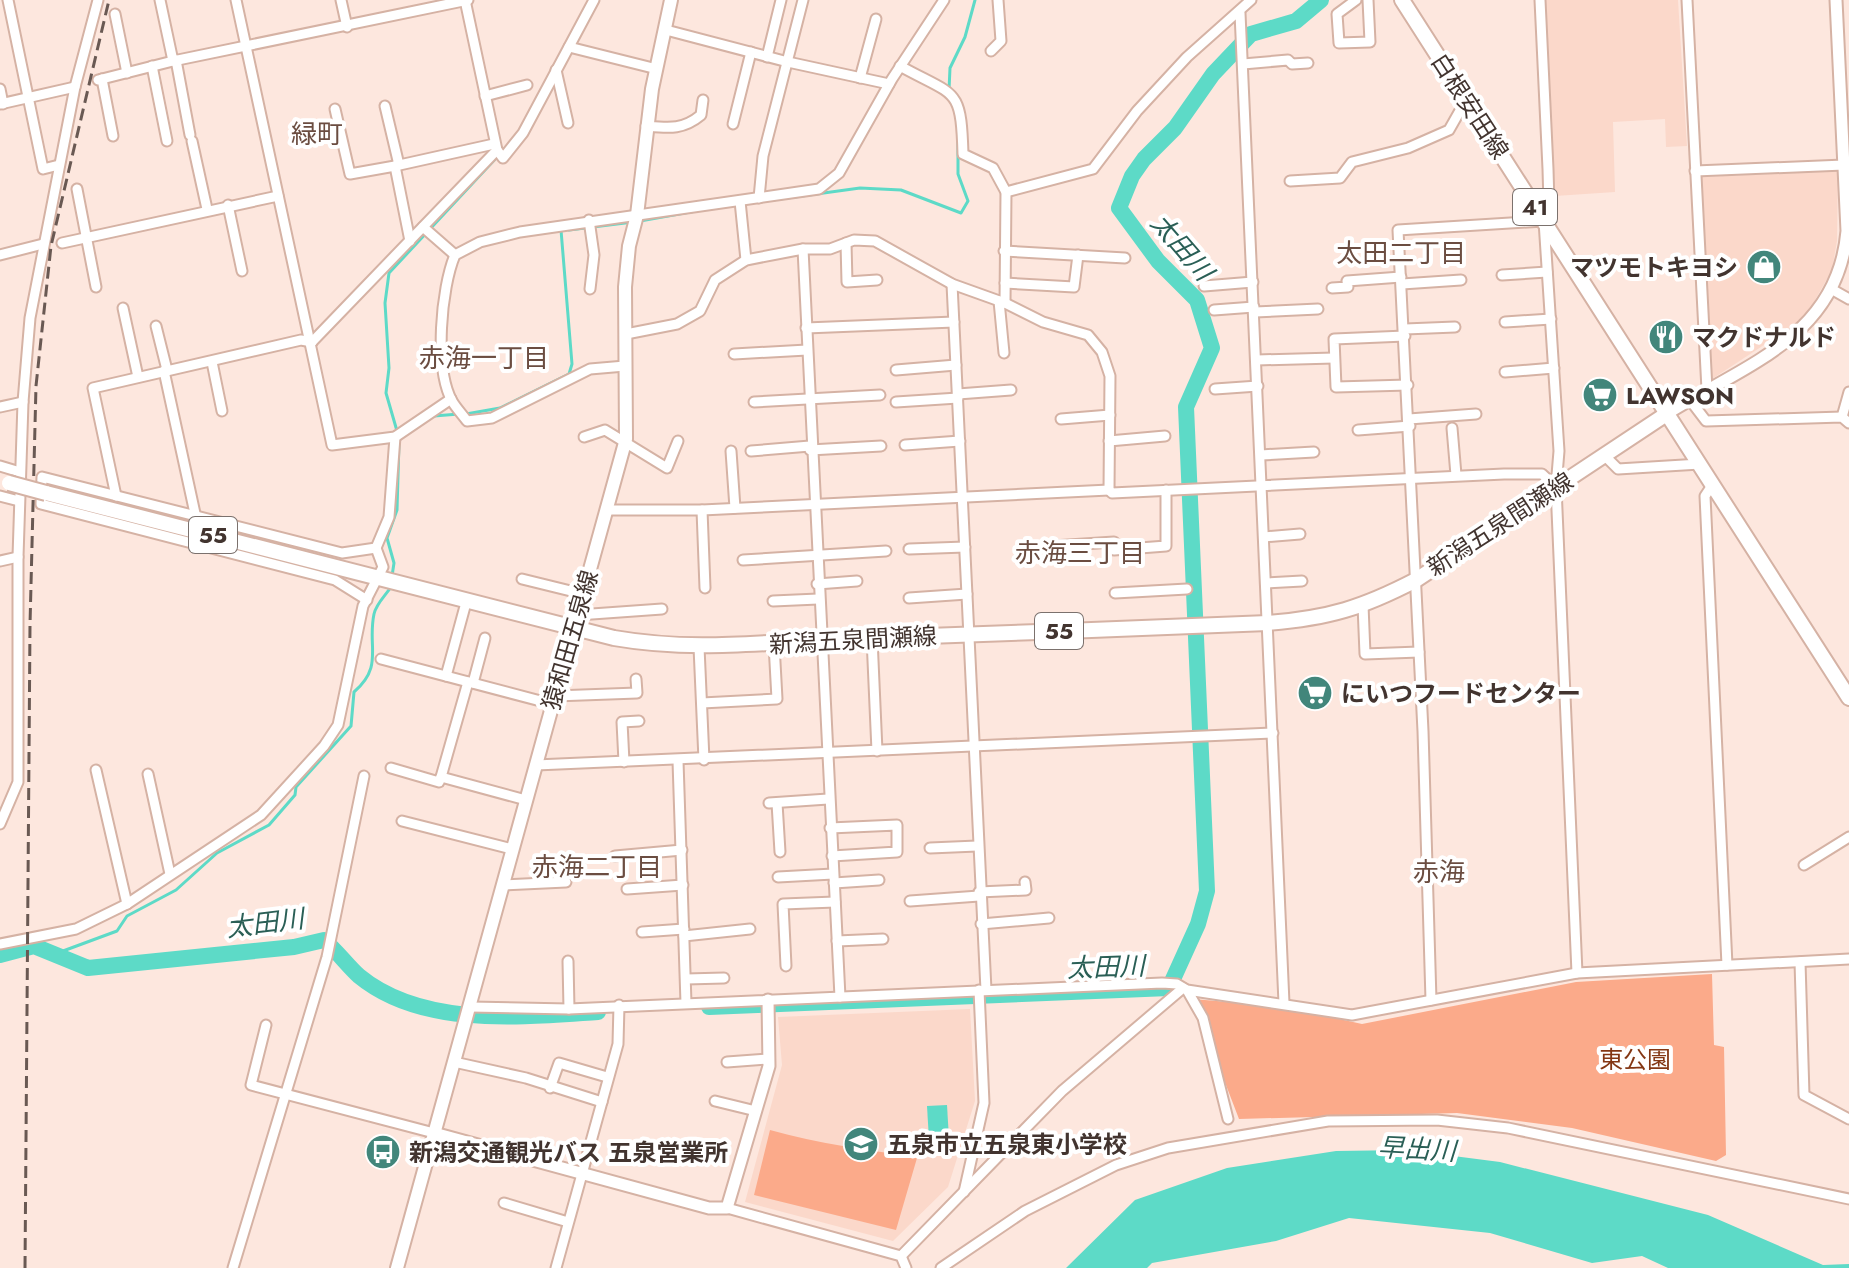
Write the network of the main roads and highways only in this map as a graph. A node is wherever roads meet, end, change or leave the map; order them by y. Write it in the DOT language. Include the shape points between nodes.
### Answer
graph roads {
  1 [pos="671,0"];
  2 [pos="1402,0"];
  3 [pos="1668,413"];
  4 [pos="4,482"];
  5 [pos="576,621"];
  6 [pos="1849,698"];
  7 [pos="397,1268"];
  1 -- 5 [label="main road, 猿和田五泉線" via="629,246 624,444"];
  2 -- 3 [label="main road, 白根安田線 / 41"];
  3 -- 5 [label="main road, 新潟五泉間瀬線 / 55" via="1416,580 1322,619 699,647 614,638"];
  3 -- 6 [label="main road, 41"];
  4 -- 5 [label="main road, 新潟五泉間瀬線 / 55, bridge" via="399,583"];
  5 -- 7 [label="main road, 猿和田五泉線"];
}
